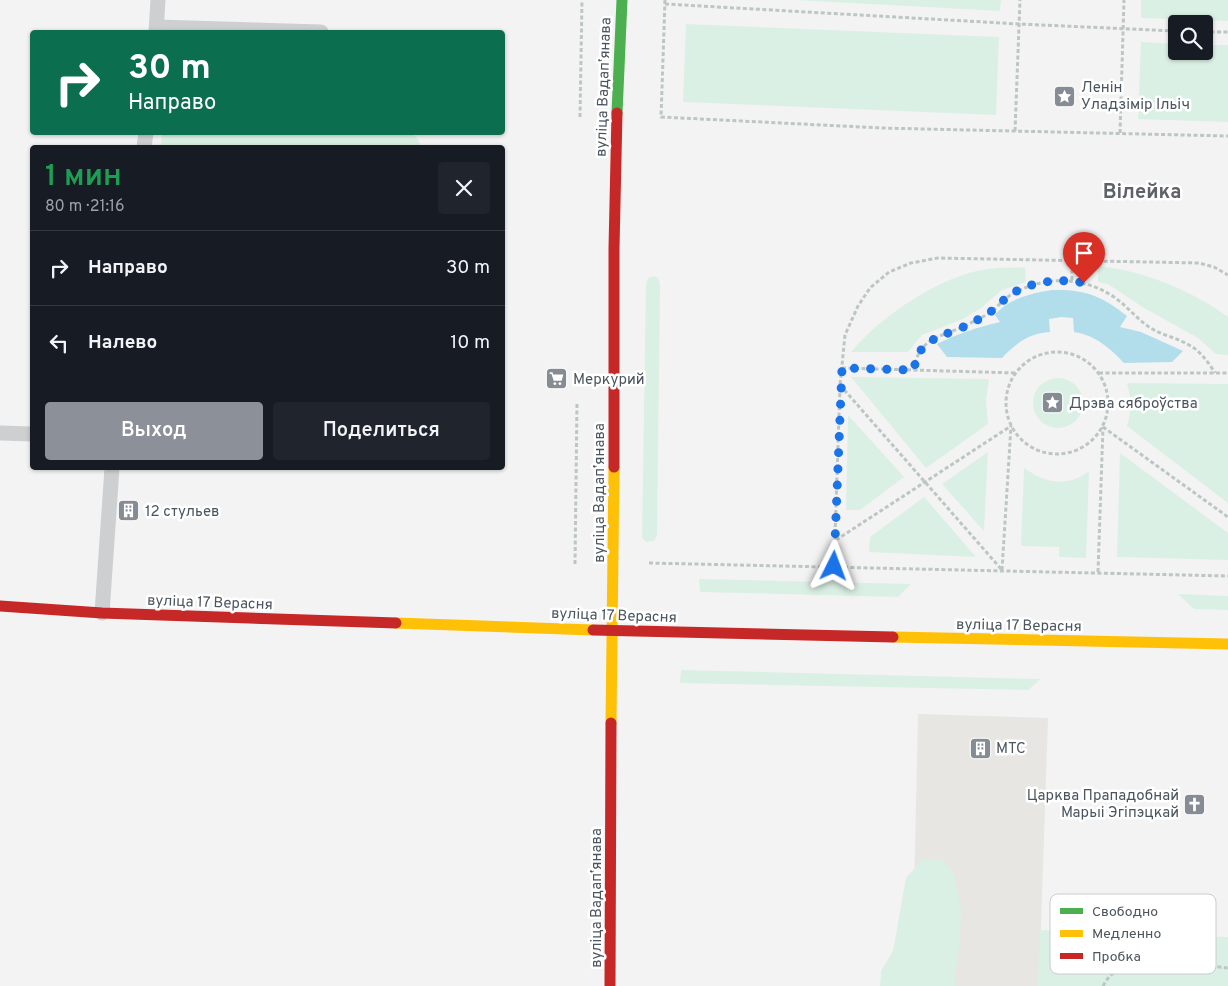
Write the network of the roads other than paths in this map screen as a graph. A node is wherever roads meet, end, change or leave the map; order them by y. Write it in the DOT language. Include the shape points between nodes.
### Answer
graph roads {
  1 [pos="158,0"];
  2 [pos="622,0"];
  3 [pos="157,30"];
  4 [pos="0,433"];
  5 [pos="30,434"];
  6 [pos="112,470"];
  7 [pos="0,606"];
  8 [pos="102,613"];
  9 [pos="612,631"];
  10 [pos="1228,644"];
  11 [pos="610,986"];
  1 -- 3 [label="lane"];
  2 -- 9 [label="street, вуліца Вадапʼянава" via="615,170"];
  4 -- 5 [label="lane"];
  6 -- 8 [label="lane"];
  7 -- 8 [label="street, вуліца 17 Верасня"];
  8 -- 9 [label="street, вуліца 17 Верасня"];
  9 -- 10 [label="street, вуліца 17 Верасня"];
  9 -- 11 [label="street, вуліца Вадапʼянава"];
}
